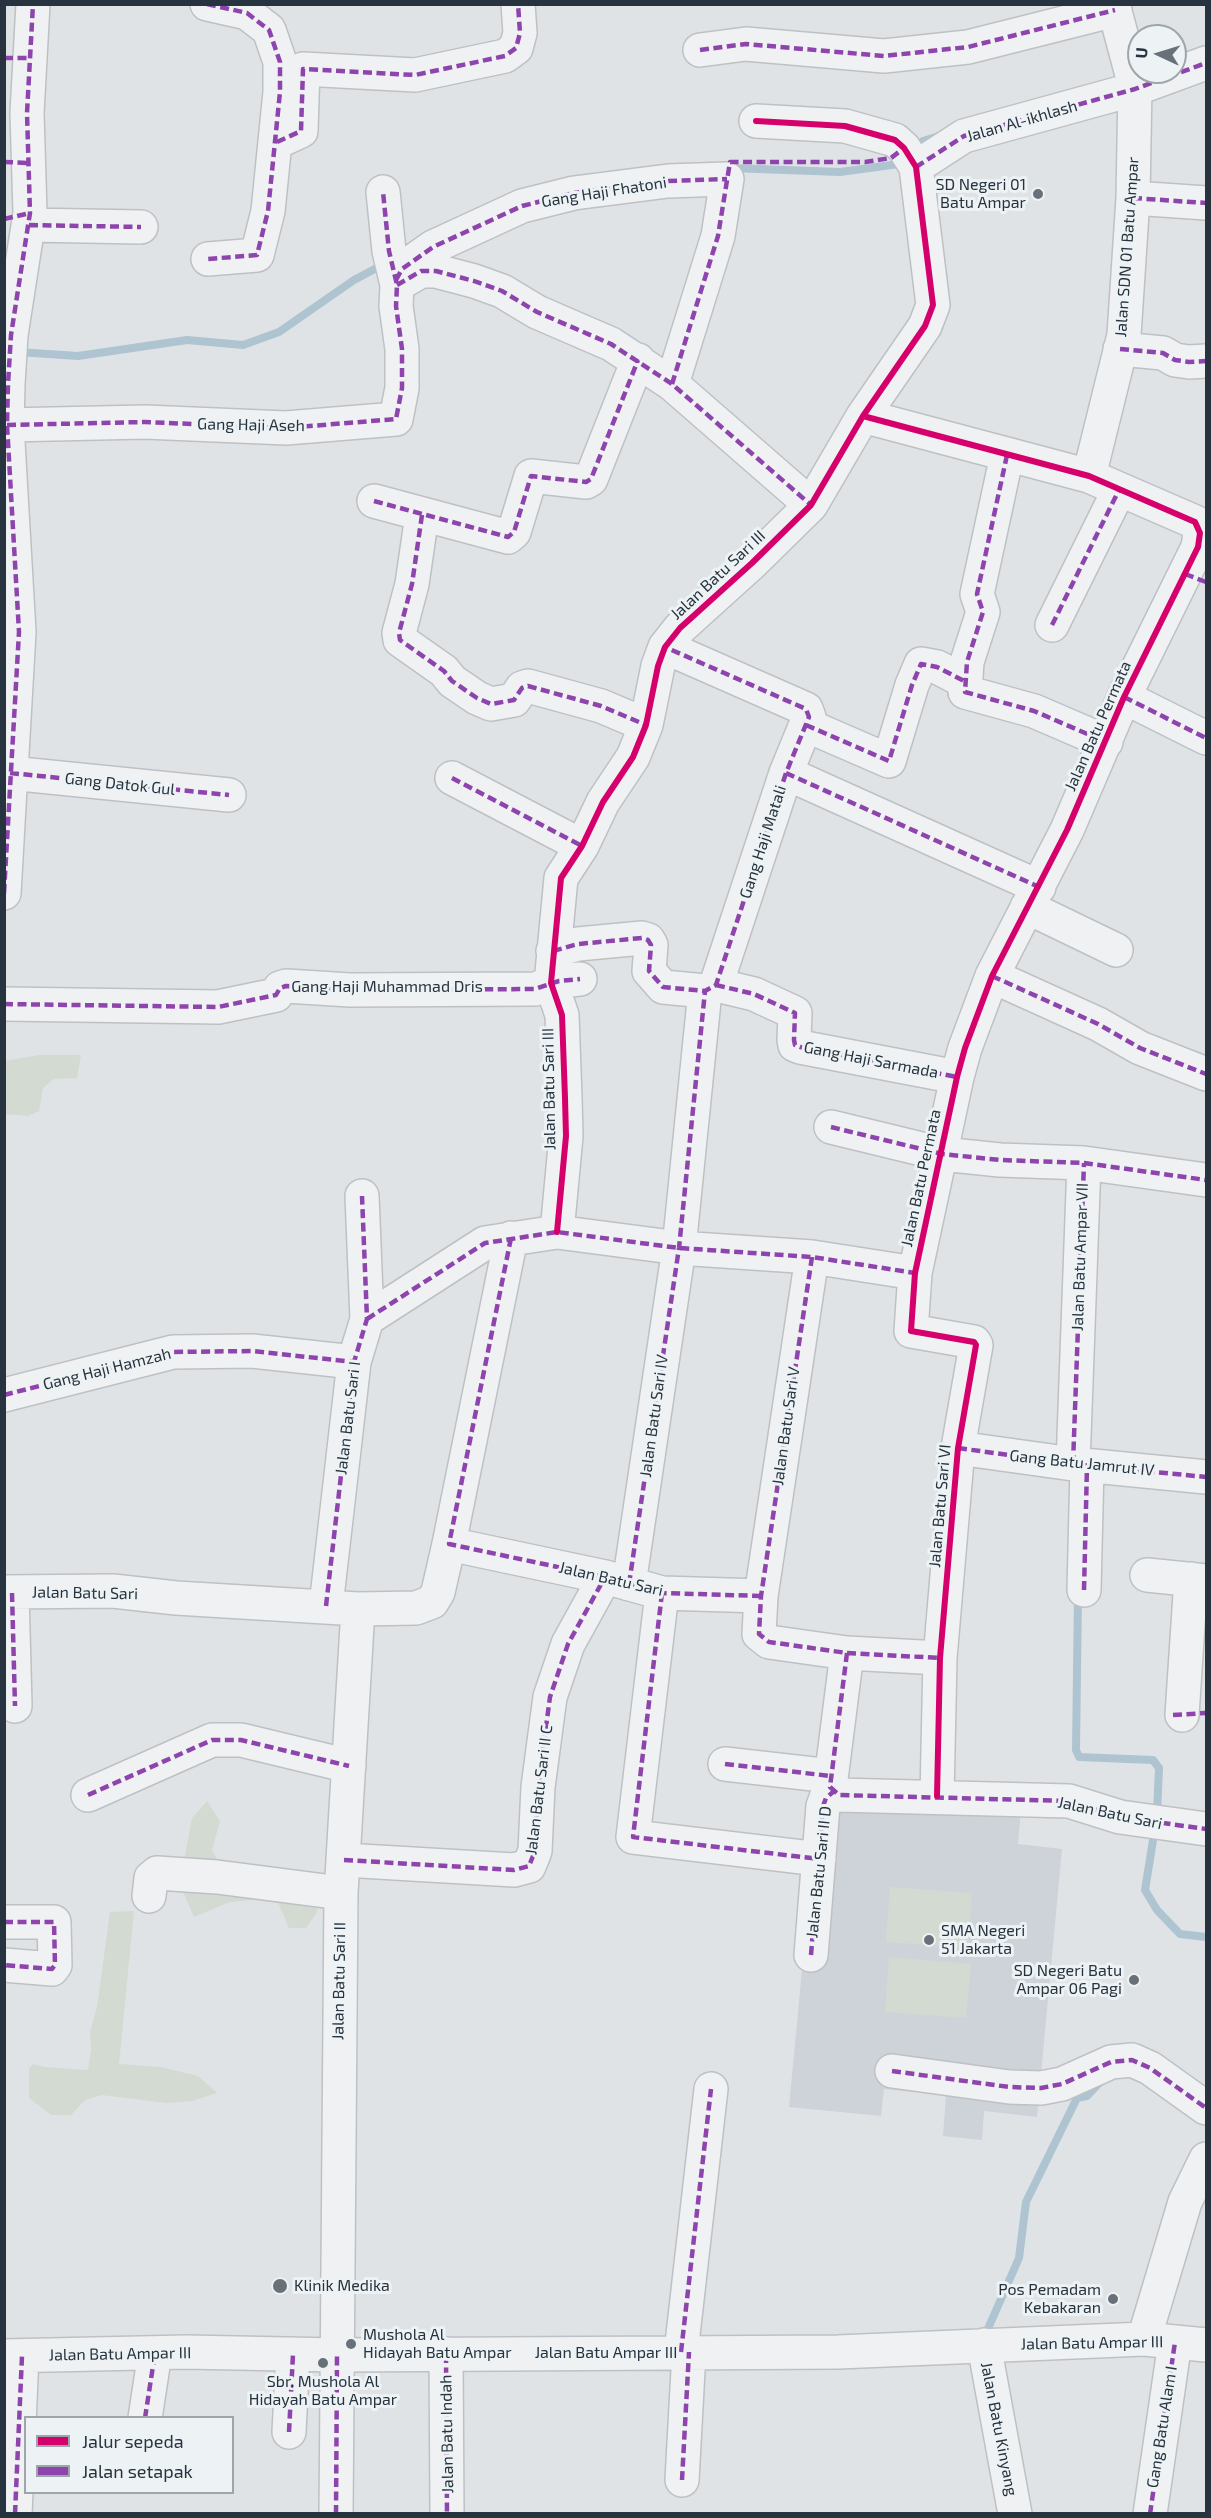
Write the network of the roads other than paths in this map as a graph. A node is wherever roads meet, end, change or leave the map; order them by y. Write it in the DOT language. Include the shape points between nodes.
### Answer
graph roads {
  1 [pos="33,4"];
  2 [pos="207,4"];
  3 [pos="518,4"];
  4 [pos="1114,7"];
  5 [pos="700,50"];
  6 [pos="1127,55"];
  7 [pos="17,58"];
  8 [pos="1206,63"];
  9 [pos="1187,67"];
  10 [pos="1127,79"];
  11 [pos="1133,84"];
  12 [pos="756,121"];
  13 [pos="277,142"];
  14 [pos="910,158"];
  15 [pos="17,162"];
  16 [pos="383,192"];
  17 [pos="1132,198"];
  18 [pos="1206,203"];
  19 [pos="21,219"];
  20 [pos="141,228"];
  21 [pos="208,259"];
  22 [pos="394,273"];
  23 [pos="1120,349"];
  24 [pos="638,360"];
  25 [pos="1206,361"];
  26 [pos="672,384"];
  27 [pos="863,416"];
  28 [pos="7,425"];
  29 [pos="1007,454"];
  30 [pos="1089,476"];
  31 [pos="1119,490"];
  32 [pos="374,501"];
  33 [pos="811,504"];
  34 [pos="422,515"];
  35 [pos="10,562"];
  36 [pos="1196,578"];
  37 [pos="1052,625"];
  38 [pos="665,647"];
  39 [pos="964,681"];
  40 [pos="1124,697"];
  41 [pos="646,725"];
  42 [pos="806,725"];
  43 [pos="1206,738"];
  44 [pos="1106,742"];
  45 [pos="10,773"];
  46 [pos="786,773"];
  47 [pos="452,778"];
  48 [pos="229,795"];
  49 [pos="582,846"];
  50 [pos="5,879"];
  51 [pos="1033,897"];
  52 [pos="1116,950"];
  53 [pos="564,965"];
  54 [pos="992,976"];
  55 [pos="711,988"];
  56 [pos="4,1004"];
  57 [pos="1206,1074"];
  58 [pos="957,1077"];
  59 [pos="831,1127"];
  60 [pos="942,1154"];
  61 [pos="1084,1163"];
  62 [pos="1206,1180"];
  63 [pos="362,1196"];
  64 [pos="557,1232"];
  65 [pos="511,1238"];
  66 [pos="679,1248"];
  67 [pos="812,1257"];
  68 [pos="915,1273"];
  69 [pos="367,1319"];
  70 [pos="354,1362"];
  71 [pos="4,1395"];
  72 [pos="958,1448"];
  73 [pos="1080,1465"];
  74 [pos="1206,1477"];
  75 [pos="448,1544"];
  76 [pos="1147,1575"];
  77 [pos="617,1580"];
  78 [pos="1199,1580"];
  79 [pos="1084,1590"];
  80 [pos="8,1592"];
  81 [pos="662,1593"];
  82 [pos="761,1596"];
  83 [pos="326,1606"];
  84 [pos="358,1609"];
  85 [pos="847,1653"];
  86 [pos="940,1658"];
  87 [pos="15,1706"];
  88 [pos="1187,1714"];
  89 [pos="725,1764"];
  90 [pos="349,1766"];
  91 [pos="832,1784"];
  92 [pos="88,1795"];
  93 [pos="937,1796"];
  94 [pos="1206,1829"];
  95 [pos="819,1858"];
  96 [pos="344,1860"];
  97 [pos="341,1893"];
  98 [pos="149,1896"];
  99 [pos="4,1922"];
  100 [pos="811,1955"];
  101 [pos="4,1965"];
  102 [pos="892,2071"];
  103 [pos="711,2089"];
  104 [pos="1203,2105"];
  105 [pos="1206,2159"];
  106 [pos="1175,2342"];
  107 [pos="993,2345"];
  108 [pos="685,2352"];
  109 [pos="155,2353"];
  110 [pos="293,2354"];
  111 [pos="446,2354"];
  112 [pos="337,2355"];
  113 [pos="13,2356"];
  114 [pos="145,2416"];
  115 [pos="289,2432"];
  116 [pos="682,2480"];
  117 [pos="15,2514"];
  118 [pos="336,2514"];
  119 [pos="447,2514"];
  120 [pos="1015,2514"];
  121 [pos="1150,2514"];
  1 -- 7 [label="street"];
  2 -- 13 [label="street" via="247,13 269,30 280,62"];
  3 -- 13 [label="street" via="520,33 516,48 505,56 416,75 303,69 301,131"];
  4 -- 5 [label="street" via="968,47 884,56 746,44"];
  4 -- 6 [label="street, Jalan SDN 01 Batu Ampar"];
  7 -- 15 [label="street" via="27,113"];
  8 -- 9 [label="street, Jalan Al-ikhlash"];
  10 -- 14 [label="street, Jalan Al-ikhlash"];
  11 -- 17 [label="street, Jalan SDN 01 Batu Ampar"];
  12 -- 14 [label="street" via="845,126 895,140"];
  13 -- 21 [label="street" via="268,211 257,255"];
  14 -- 27 [label="street, Jalan Batu Sari III" via="933,305 925,326"];
  15 -- 19 [label="street"];
  16 -- 22 [label="street"];
  17 -- 18 [label="street"];
  17 -- 23 [label="street, Jalan SDN 01 Batu Ampar"];
  19 -- 20 [label="street"];
  19 -- 28 [label="street"];
  22 -- 24 [label="street" via="436,271 474,281 502,291"];
  22 -- 26 [label="street, Gang Haji Fhatoni" via="433,247 522,206 574,193 657,182 727,179 718,236"];
  22 -- 28 [label="street, Gang Haji Aseh" via="402,349 402,388 396,419 286,428 123,422"];
  23 -- 25 [label="street" via="1163,353 1189,362"];
  23 -- 30 [label="street, Jalan SDN 01 Batu Ampar"];
  24 -- 26 [label="street"];
  24 -- 34 [label="street" via="589,481 531,476 514,532 508,537"];
  26 -- 33 [label="street"];
  27 -- 29 [label="street, Jalan Batu Permata"];
  27 -- 33 [label="street, Jalan Batu Sari III"];
  28 -- 35 [label="street"];
  29 -- 30 [label="street, Jalan Batu Permata"];
  29 -- 39 [label="street" via="977,594 983,612"];
  30 -- 31 [label="street, Jalan Batu Permata"];
  31 -- 36 [label="street, Jalan Batu Permata" via="1195,522 1200,533"];
  31 -- 37 [label="street"];
  32 -- 34 [label="street"];
  33 -- 38 [label="street, Jalan Batu Sari III" via="680,628"];
  34 -- 41 [label="street" via="400,640 477,699 491,704 514,700 528,686 601,706"];
  35 -- 45 [label="street" via="19,632"];
  36 -- 40 [label="street, Jalan Batu Permata"];
  38 -- 41 [label="street, Jalan Batu Sari III"];
  38 -- 42 [label="street" via="806,709"];
  39 -- 42 [label="street" via="937,667 921,664 889,761"];
  39 -- 44 [label="street" via="965,692 971,696 1034,711"];
  40 -- 43 [label="street"];
  40 -- 44 [label="street, Jalan Batu Permata"];
  41 -- 49 [label="street, Jalan Batu Sari III" via="633,757 603,802"];
  42 -- 46 [label="street"];
  44 -- 51 [label="street, Jalan Batu Permata"];
  45 -- 48 [label="street, Gang Datok Gul"];
  45 -- 50 [label="street"];
  46 -- 51 [label="street, Gang Haji Matali"];
  46 -- 55 [label="street, Gang Haji Matali"];
  47 -- 49 [label="street"];
  49 -- 53 [label="street, Jalan Batu Sari III" via="561,878"];
  51 -- 52 [label="street, Gang Haji Matali"];
  51 -- 54 [label="street, Jalan Batu Permata"];
  53 -- 55 [label="street, Gang Haji Muhammad Dris" via="642,938 651,945 649,971 663,987"];
  53 -- 56 [label="street, Gang Haji Muhammad Dris" via="535,989 350,990 286,986 280,987 276,995 218,1007"];
  53 -- 64 [label="street, Jalan Batu Sari III" via="566,1136"];
  54 -- 57 [label="street" via="1098,1024 1140,1048"];
  54 -- 58 [label="street, Jalan Batu Permata"];
  55 -- 58 [label="street, Gang Haji Sarmada" via="754,994 795,1014 794,1040 800,1047"];
  55 -- 66 [label="street, Gang Haji Matali"];
  58 -- 60 [label="street, Jalan Batu Permata"];
  59 -- 60 [label="street, Jalan Batu Ampar VII"];
  60 -- 61 [label="street, Jalan Batu Ampar VII"];
  60 -- 68 [label="street, Jalan Batu Permata"];
  61 -- 62 [label="street"];
  61 -- 73 [label="street, Jalan Batu Ampar VII"];
  63 -- 69 [label="street, Jalan Batu Sari I"];
  64 -- 65 [label="street"];
  64 -- 66 [label="street"];
  65 -- 69 [label="street" via="485,1243"];
  65 -- 75 [label="street"];
  66 -- 67 [label="street"];
  66 -- 77 [label="street, Jalan Batu Sari IV"];
  67 -- 68 [label="street"];
  67 -- 82 [label="street, Jalan Batu Sari V"];
  68 -- 72 [label="street, Jalan Batu Sari VI" via="911,1331 975,1343"];
  69 -- 70 [label="street, Jalan Batu Sari I"];
  70 -- 71 [label="street, Gang Haji Hamzah" via="252,1351 173,1352"];
  70 -- 83 [label="street, Jalan Batu Sari I"];
  72 -- 73 [label="street, Gang Batu Jamrut IV"];
  72 -- 86 [label="street, Jalan Batu Sari VI"];
  73 -- 74 [label="street, Gang Batu Jamrut IV"];
  73 -- 79 [label="street, Jalan Batu Ampar VII"];
  75 -- 77 [label="street, Jalan Batu Sari"];
  75 -- 84 [label="street, Jalan Batu Sari" via="438,1592 432,1602 416,1608"];
  76 -- 78 [label="street"];
  77 -- 81 [label="street, Jalan Batu Sari"];
  77 -- 96 [label="street, Jalan Batu Sari II C" via="568,1644 550,1697 537,1787 535,1851 529,1866 514,1870"];
  78 -- 88 [label="street"];
  80 -- 83 [label="street, Jalan Batu Sari" via="113,1591"];
  80 -- 87 [label="street"];
  81 -- 82 [label="street, Jalan Batu Sari"];
  81 -- 95 [label="street" via="633,1837"];
  82 -- 85 [label="street" via="760,1637 769,1642"];
  83 -- 84 [label="street, Jalan Batu Sari"];
  84 -- 90 [label="street, Jalan Batu Sari II"];
  85 -- 86 [label="street"];
  85 -- 91 [label="street"];
  86 -- 93 [label="street, Jalan Batu Sari VI"];
  89 -- 91 [label="street, Jalan Batu Sari"];
  90 -- 92 [label="street" via="241,1740 212,1740"];
  90 -- 96 [label="street, Jalan Batu Sari II"];
  91 -- 93 [label="street, Jalan Batu Sari" via="839,1795"];
  91 -- 95 [label="street, Jalan Batu Sari II D" via="823,1806"];
  93 -- 94 [label="street, Jalan Batu Sari" via="1069,1801 1120,1817"];
  95 -- 100 [label="street, Jalan Batu Sari II D"];
  96 -- 97 [label="street, Jalan Batu Sari II"];
  97 -- 98 [label="street" via="157,1873 151,1878"];
  97 -- 112 [label="street, Jalan Batu Sari II"];
  99 -- 101 [label="street" via="53,1922 54,1969"];
  102 -- 104 [label="street" via="1041,2088 1062,2084 1111,2062 1132,2060"];
  103 -- 108 [label="street"];
  105 -- 106 [label="street, Gang Batu Alam I" via="1185,2202"];
  106 -- 107 [label="street, Jalan Batu Ampar III"];
  106 -- 121 [label="street, Gang Batu Alam I"];
  107 -- 108 [label="street, Jalan Batu Ampar III" via="838,2352"];
  107 -- 120 [label="street, Jalan Batu Kinyang"];
  108 -- 111 [label="street, Jalan Batu Ampar III"];
  108 -- 116 [label="street"];
  109 -- 110 [label="street, Jalan Batu Ampar III"];
  109 -- 113 [label="street, Jalan Batu Ampar III"];
  109 -- 114 [label="street"];
  110 -- 112 [label="street, Jalan Batu Ampar III"];
  110 -- 115 [label="street"];
  111 -- 112 [label="street, Jalan Batu Ampar III"];
  111 -- 119 [label="street, Jalan Batu Indah"];
  112 -- 118 [label="street, Jalan Batu Sari II"];
  113 -- 117 [label="street"];
}
